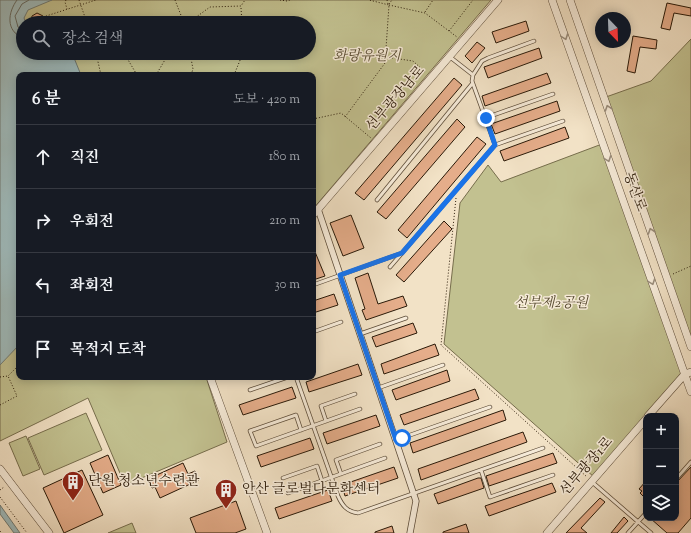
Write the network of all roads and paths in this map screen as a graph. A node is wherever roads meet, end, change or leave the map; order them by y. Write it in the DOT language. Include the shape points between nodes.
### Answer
graph roads {
  1 [pos="66,0"];
  2 [pos="79,0"];
  3 [pos="96,0"];
  4 [pos="175,0"];
  5 [pos="245,0"];
  6 [pos="280,0"];
  7 [pos="290,0"];
  8 [pos="369,0"];
  9 [pos="386,0"];
  10 [pos="392,0"];
  11 [pos="432,0"];
  12 [pos="473,0"];
  13 [pos="498,0"];
  14 [pos="552,0"];
  15 [pos="570,0"];
  16 [pos="286,1"];
  17 [pos="81,5"];
  18 [pos="389,5"];
  19 [pos="241,6"];
  20 [pos="67,10"];
  21 [pos="425,13"];
  22 [pos="46,16"];
  23 [pos="85,16"];
  24 [pos="181,16"];
  25 [pos="198,16"];
  26 [pos="242,16"];
  27 [pos="449,32"];
  28 [pos="534,41"];
  29 [pos="462,42"];
  30 [pos="386,56"];
  31 [pos="450,56"];
  32 [pos="98,60"];
  33 [pos="128,60"];
  34 [pos="165,60"];
  35 [pos="191,60"];
  36 [pos="240,60"];
  37 [pos="101,72"];
  38 [pos="135,72"];
  39 [pos="158,72"];
  40 [pos="192,72"];
  41 [pos="235,72"];
  42 [pos="473,75"];
  43 [pos="431,78"];
  44 [pos="472,84"];
  45 [pos="553,94"];
  46 [pos="345,117"];
  47 [pos="316,118"];
  48 [pos="486,118"];
  49 [pos="563,121"];
  50 [pos="376,143"];
  51 [pos="495,145"];
  52 [pos="457,189"];
  53 [pos="377,200"];
  54 [pos="318,208"];
  55 [pos="316,211"];
  56 [pos="402,253"];
  57 [pos="691,266"];
  58 [pos="390,267"];
  59 [pos="340,275"];
  60 [pos="667,277"];
  61 [pos="316,284"];
  62 [pos="406,318"];
  63 [pos="341,322"];
  64 [pos="316,331"];
  65 [pos="360,334"];
  66 [pos="691,347"];
  67 [pos="443,365"];
  68 [pos="16,368"];
  69 [pos="688,373"];
  70 [pos="8,376"];
  71 [pos="0,377"];
  72 [pos="211,380"];
  73 [pos="279,380"];
  74 [pos="297,380"];
  75 [pos="378,388"];
  76 [pos="250,390"];
  77 [pos="691,392"];
  78 [pos="355,394"];
  79 [pos="0,405"];
  80 [pos="490,407"];
  81 [pos="360,409"];
  82 [pos="651,413"];
  83 [pos="326,422"];
  84 [pos="643,422"];
  85 [pos="313,426"];
  86 [pos="301,430"];
  87 [pos="396,440"];
  88 [pos="380,444"];
  89 [pos="543,448"];
  90 [pos="385,458"];
  91 [pos="691,462"];
  92 [pos="0,469"];
  93 [pos="481,470"];
  94 [pos="341,474"];
  95 [pos="553,475"];
  96 [pos="679,476"];
  97 [pos="331,477"];
  98 [pos="283,478"];
  99 [pos="322,480"];
  100 [pos="592,482"];
  101 [pos="288,493"];
  102 [pos="414,494"];
  103 [pos="0,497"];
  104 [pos="643,516"];
  105 [pos="638,522"];
  106 [pos="0,530"];
  107 [pos="2,533"];
  108 [pos="26,533"];
  109 [pos="49,533"];
  110 [pos="267,533"];
  111 [pos="410,533"];
  112 [pos="547,533"];
  113 [pos="628,533"];
  114 [pos="651,533"];
  1 -- 20 [label="path"];
  2 -- 17 [label="path"];
  3 -- 17 [label="path"];
  4 -- 24 [label="path"];
  5 -- 19 [label="path"];
  6 -- 16 [label="path"];
  7 -- 16 [label="path"];
  8 -- 18 [label="path"];
  9 -- 18 [label="path"];
  10 -- 18 [label="path"];
  11 -- 21 [label="path"];
  12 -- 27 [label="path"];
  13 -- 29 [label="street, 선부광장남로"];
  14 -- 69 [label="street, 동산로, one-way"];
  60 -- 15 [label="street, 동산로, one-way"];
  17 -- 20 [label="path"];
  17 -- 23 [label="path"];
  18 -- 21 [label="path"];
  18 -- 30 [label="path"];
  19 -- 25 [label="path" via="210,7"];
  19 -- 26 [label="path"];
  20 -- 22 [label="path"];
  21 -- 27 [label="path"];
  27 -- 29 [label="path"];
  28 -- 42 [label="lane" via="482,61"];
  29 -- 31 [label="street, 선부광장남로"];
  30 -- 43 [label="path" via="413,61"];
  30 -- 46 [label="path" via="385,63"];
  31 -- 42 [label="lane"];
  31 -- 43 [label="street, 선부광장남로"];
  32 -- 37 [label="path"];
  33 -- 38 [label="path"];
  34 -- 39 [label="path"];
  35 -- 40 [label="path"];
  36 -- 41 [label="path"];
  42 -- 44 [label="lane"];
  43 -- 50 [label="street, 선부광장남로"];
  44 -- 48 [label="lane"];
  44 -- 53 [label="lane"];
  45 -- 48 [label="lane"];
  46 -- 47 [label="path" via="341,113"];
  46 -- 50 [label="path"];
  48 -- 51 [label="lane"];
  49 -- 51 [label="lane"];
  50 -- 54 [label="street, 선부광장남로"];
  51 -- 52 [label="lane"];
  52 -- 56 [label="lane"];
  52 -- 100 [label="path" via="441,345"];
  54 -- 55 [label="street, 선부광장남로"];
  54 -- 59 [label="street"];
  56 -- 58 [label="lane"];
  56 -- 59 [label="lane"];
  57 -- 60 [label="path"];
  59 -- 61 [label="lane"];
  59 -- 65 [label="street"];
  60 -- 66 [label="street, 동산로"];
  62 -- 65 [label="lane"];
  63 -- 64 [label="lane"];
  65 -- 75 [label="street"];
  67 -- 75 [label="lane"];
  68 -- 70 [label="path"];
  69 -- 77 [label="street, 동산로"];
  69 -- 82 [label="street"];
  70 -- 71 [label="path"];
  70 -- 79 [label="path" via="17,396"];
  72 -- 110 [label="street"];
  73 -- 76 [label="lane"];
  74 -- 85 [label="lane"];
  75 -- 87 [label="street"];
  78 -- 83 [label="lane" via="320,406"];
  80 -- 87 [label="lane"];
  81 -- 83 [label="lane"];
  83 -- 85 [label="lane"];
  84 -- 100 [label="street, 선부광장1로"];
  85 -- 86 [label="lane"];
  85 -- 97 [label="lane"];
  86 -- 86 [label="lane" via="256,446 250,431 296,415"];
  87 -- 102 [label="street"];
  88 -- 94 [label="lane" via="336,460"];
  89 -- 93 [label="lane"];
  90 -- 94 [label="lane"];
  91 -- 96 [label="lane"];
  92 -- 109 [label="street"];
  93 -- 95 [label="lane" via="490,496"];
  93 -- 102 [label="lane"];
  94 -- 97 [label="lane"];
  97 -- 99 [label="lane"];
  97 -- 102 [label="lane" via="344,507 353,513"];
  98 -- 99 [label="lane" via="317,466"];
  99 -- 101 [label="lane"];
  100 -- 105 [label="lane"];
  100 -- 112 [label="street, 선부광장1로"];
  102 -- 111 [label="street" via="416,501"];
  103 -- 108 [label="path"];
  104 -- 105 [label="lane"];
  105 -- 113 [label="lane"];
  105 -- 114 [label="lane"];
  106 -- 107 [label="path"];
}
